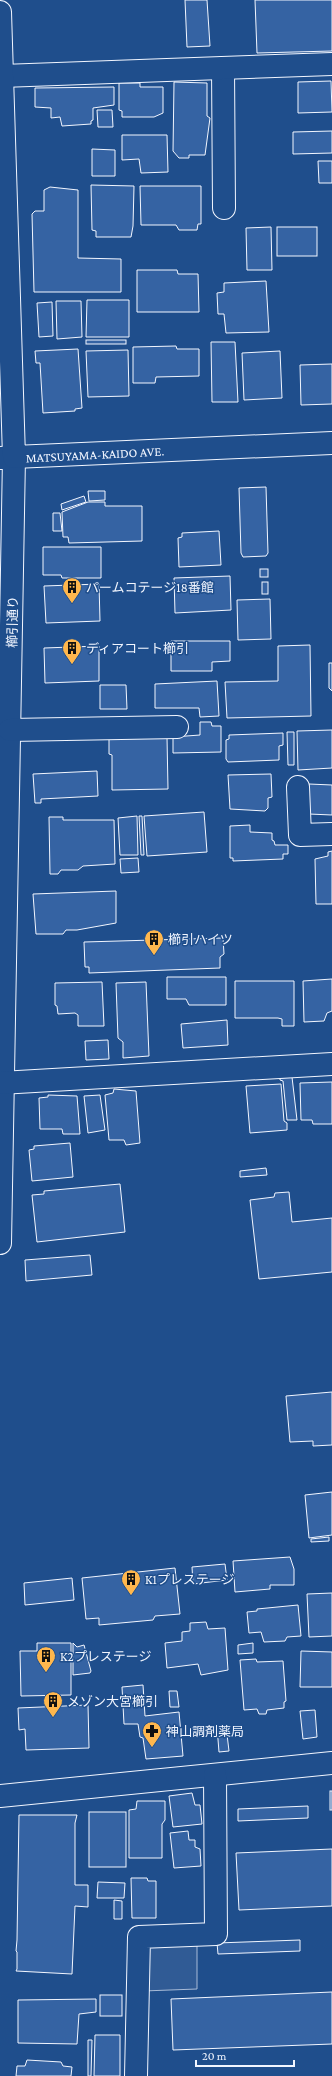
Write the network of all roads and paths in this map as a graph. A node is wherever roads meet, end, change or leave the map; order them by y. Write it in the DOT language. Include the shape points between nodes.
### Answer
graph roads {
  1 [pos="0,12"];
  2 [pos="332,64"];
  3 [pos="223,68"];
  4 [pos="2,76"];
  5 [pos="224,208"];
  6 [pos="332,443"];
  7 [pos="7,458"];
  8 [pos="5,702"];
  9 [pos="177,727"];
  10 [pos="10,730"];
  11 [pos="298,787"];
  12 [pos="332,834"];
  13 [pos="332,1064"];
  14 [pos="2,1082"];
  15 [pos="0,1243"];
  16 [pos="332,1763"];
  17 [pos="215,1775"];
  18 [pos="0,1796"];
  19 [pos="136,2076"];
  1 -- 4 [label="street, MATSUYAMA-KAIDO AVE."];
  2 -- 3 [label="street"];
  3 -- 4 [label="street"];
  3 -- 5 [label="street"];
  4 -- 7 [label="street, MATSUYAMA-KAIDO AVE."];
  6 -- 7 [label="street, MATSUYAMA-KAIDO AVE."];
  7 -- 8 [label="street, 櫛引通り"];
  8 -- 10 [label="street, 櫛引通り"];
  9 -- 10 [label="street"];
  10 -- 14 [label="street, 櫛引通り"];
  11 -- 12 [label="street" via="300,835"];
  13 -- 14 [label="street"];
  14 -- 15 [label="street, 櫛引通り"];
  16 -- 17 [label="street"];
  17 -- 18 [label="street"];
  17 -- 19 [label="street" via="216,1934 139,1937"];
}
